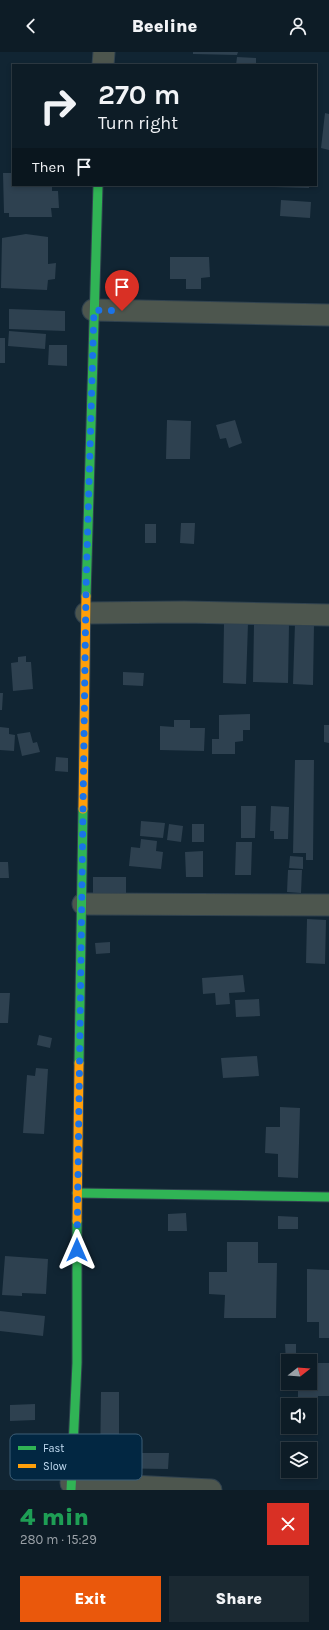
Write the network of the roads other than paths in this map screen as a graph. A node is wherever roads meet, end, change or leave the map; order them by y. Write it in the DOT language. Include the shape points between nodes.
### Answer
graph roads {
  1 [pos="104,52"];
  2 [pos="103,64"];
  3 [pos="98,186"];
  4 [pos="94,310"];
  5 [pos="329,315"];
  6 [pos="86,613"];
  7 [pos="329,615"];
  8 [pos="83,904"];
  9 [pos="329,906"];
  10 [pos="77,1192"];
  11 [pos="329,1197"];
  12 [pos="74,1434"];
  13 [pos="71,1486"];
  14 [pos="211,1490"];
  1 -- 2 [label="street"];
  3 -- 4 [label="street"];
  4 -- 5 [label="street"];
  4 -- 6 [label="street"];
  6 -- 7 [label="street"];
  6 -- 8 [label="street"];
  8 -- 9 [label="street"];
  8 -- 10 [label="street"];
  10 -- 11 [label="street"];
  10 -- 12 [label="street" via="77,1363"];
  13 -- 14 [label="street"];
}
